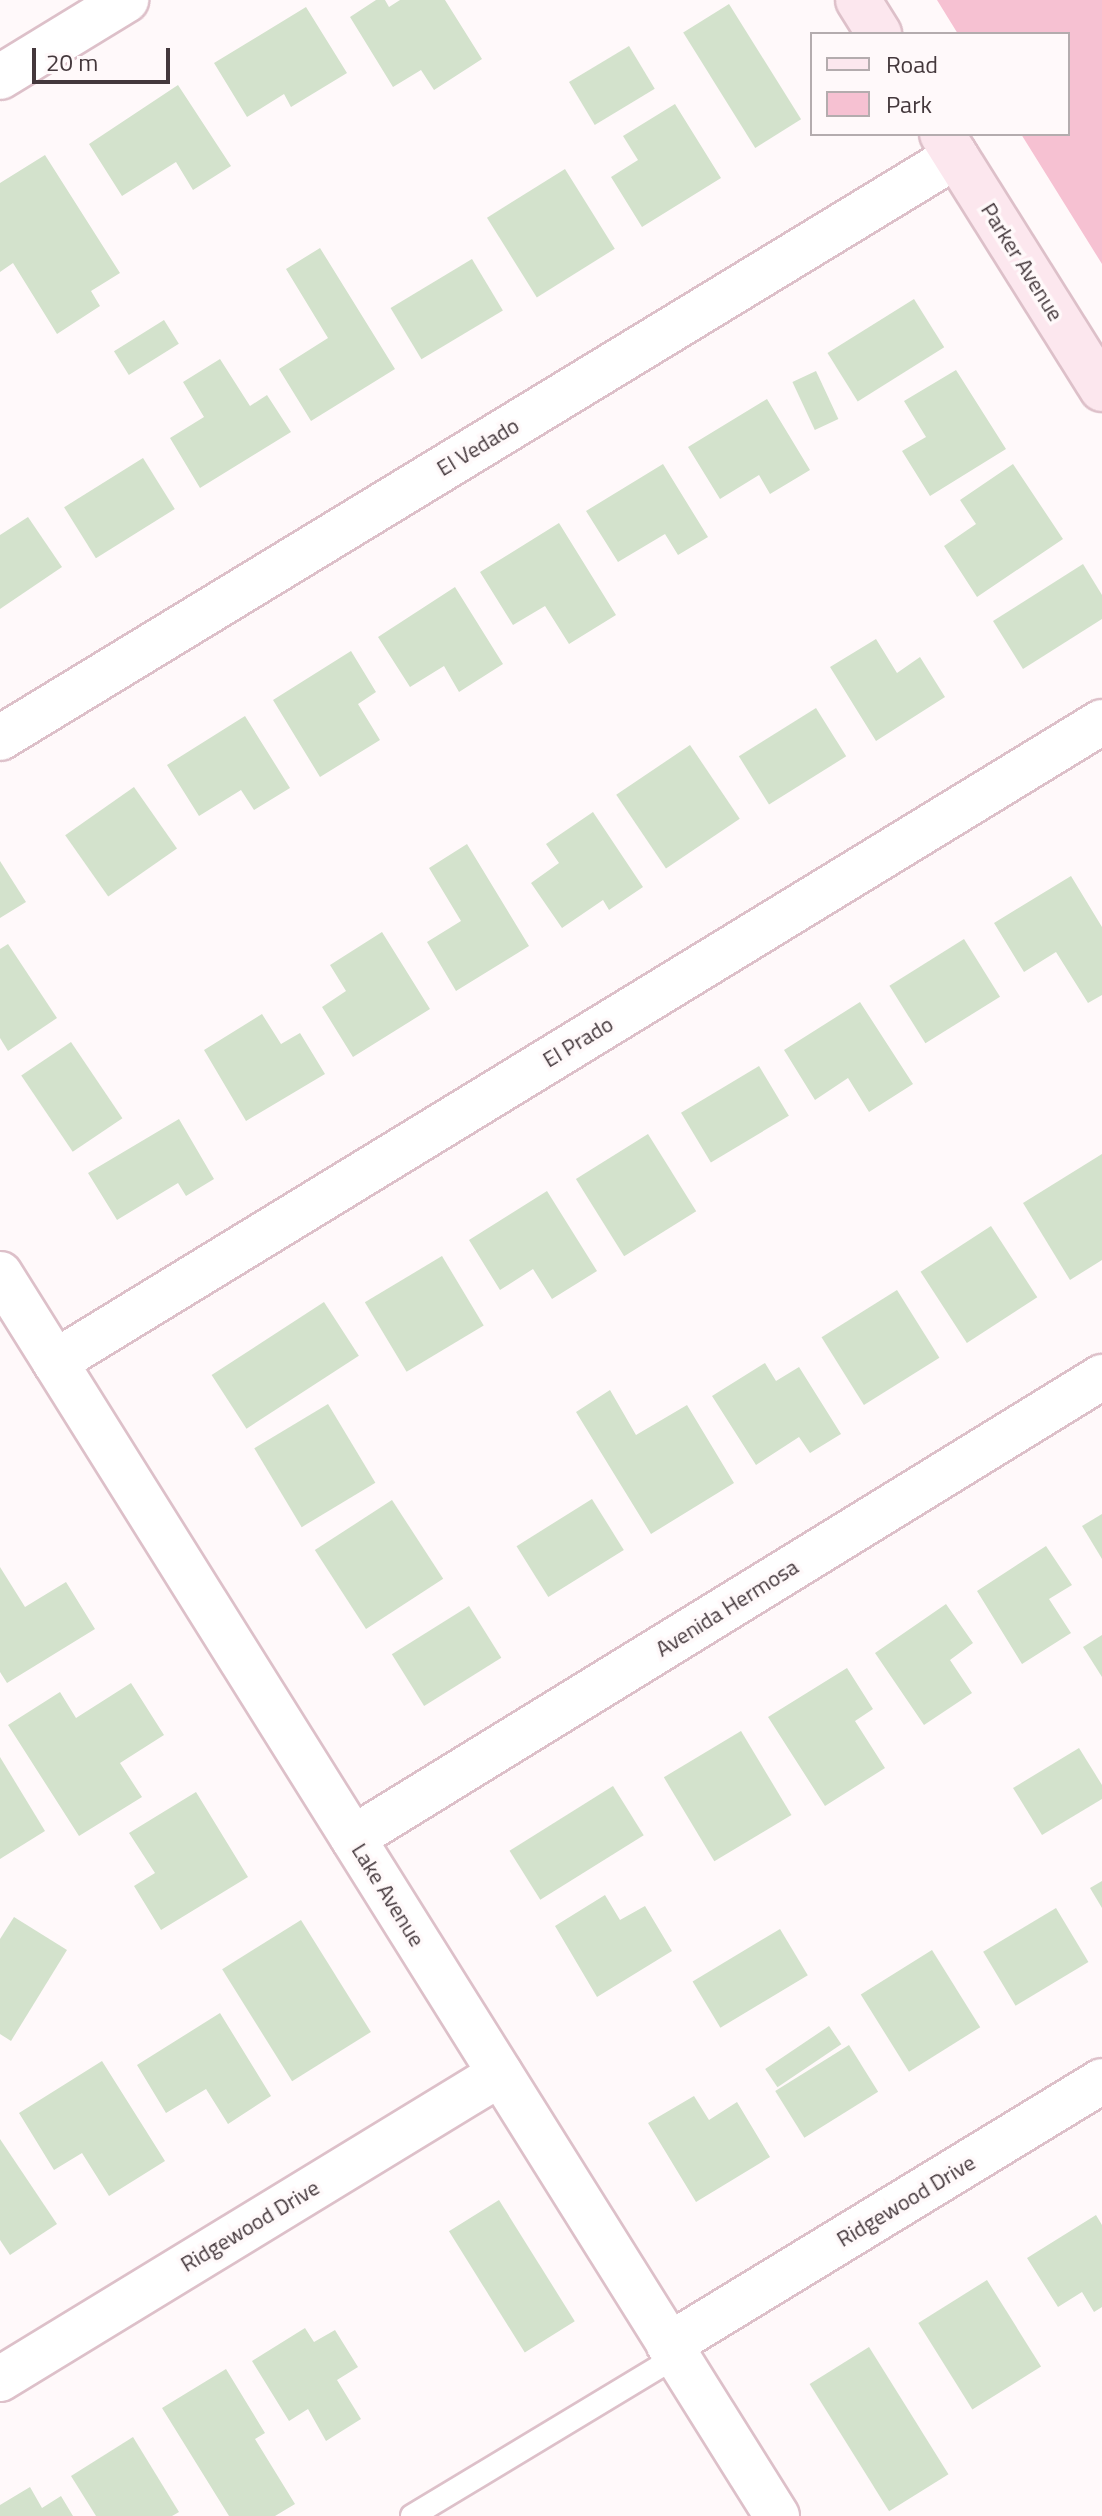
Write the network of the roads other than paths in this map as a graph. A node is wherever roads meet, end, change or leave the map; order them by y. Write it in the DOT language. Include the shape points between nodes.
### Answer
graph roads {
  1 [pos="126,0"];
  2 [pos="858,0"];
  3 [pos="878,32"];
  4 [pos="0,77"];
  5 [pos="949,145"];
  6 [pos="1102,389"];
  7 [pos="1102,722"];
  8 [pos="0,738"];
  9 [pos="0,1274"];
  10 [pos="55,1362"];
  11 [pos="1102,1377"];
  12 [pos="353,1838"];
  13 [pos="500,2074"];
  14 [pos="1102,2081"];
  15 [pos="673,2351"];
  16 [pos="0,2379"];
  17 [pos="412,2516"];
  18 [pos="777,2516"];
  1 -- 4 [label="street"];
  2 -- 3 [label="street"];
  5 -- 6 [label="street, Parker Avenue"];
  5 -- 8 [label="street, El Vedado"];
  7 -- 10 [label="street, El Prado"];
  9 -- 10 [label="street, Lake Avenue"];
  10 -- 12 [label="street, Lake Avenue"];
  11 -- 12 [label="street, Avenida Hermosa"];
  12 -- 13 [label="street, Lake Avenue"];
  13 -- 15 [label="street, Lake Avenue"];
  13 -- 16 [label="street, Ridgewood Drive"];
  14 -- 15 [label="street, Ridgewood Drive"];
  15 -- 17 [label="lane"];
  15 -- 18 [label="street, Lake Avenue"];
}
